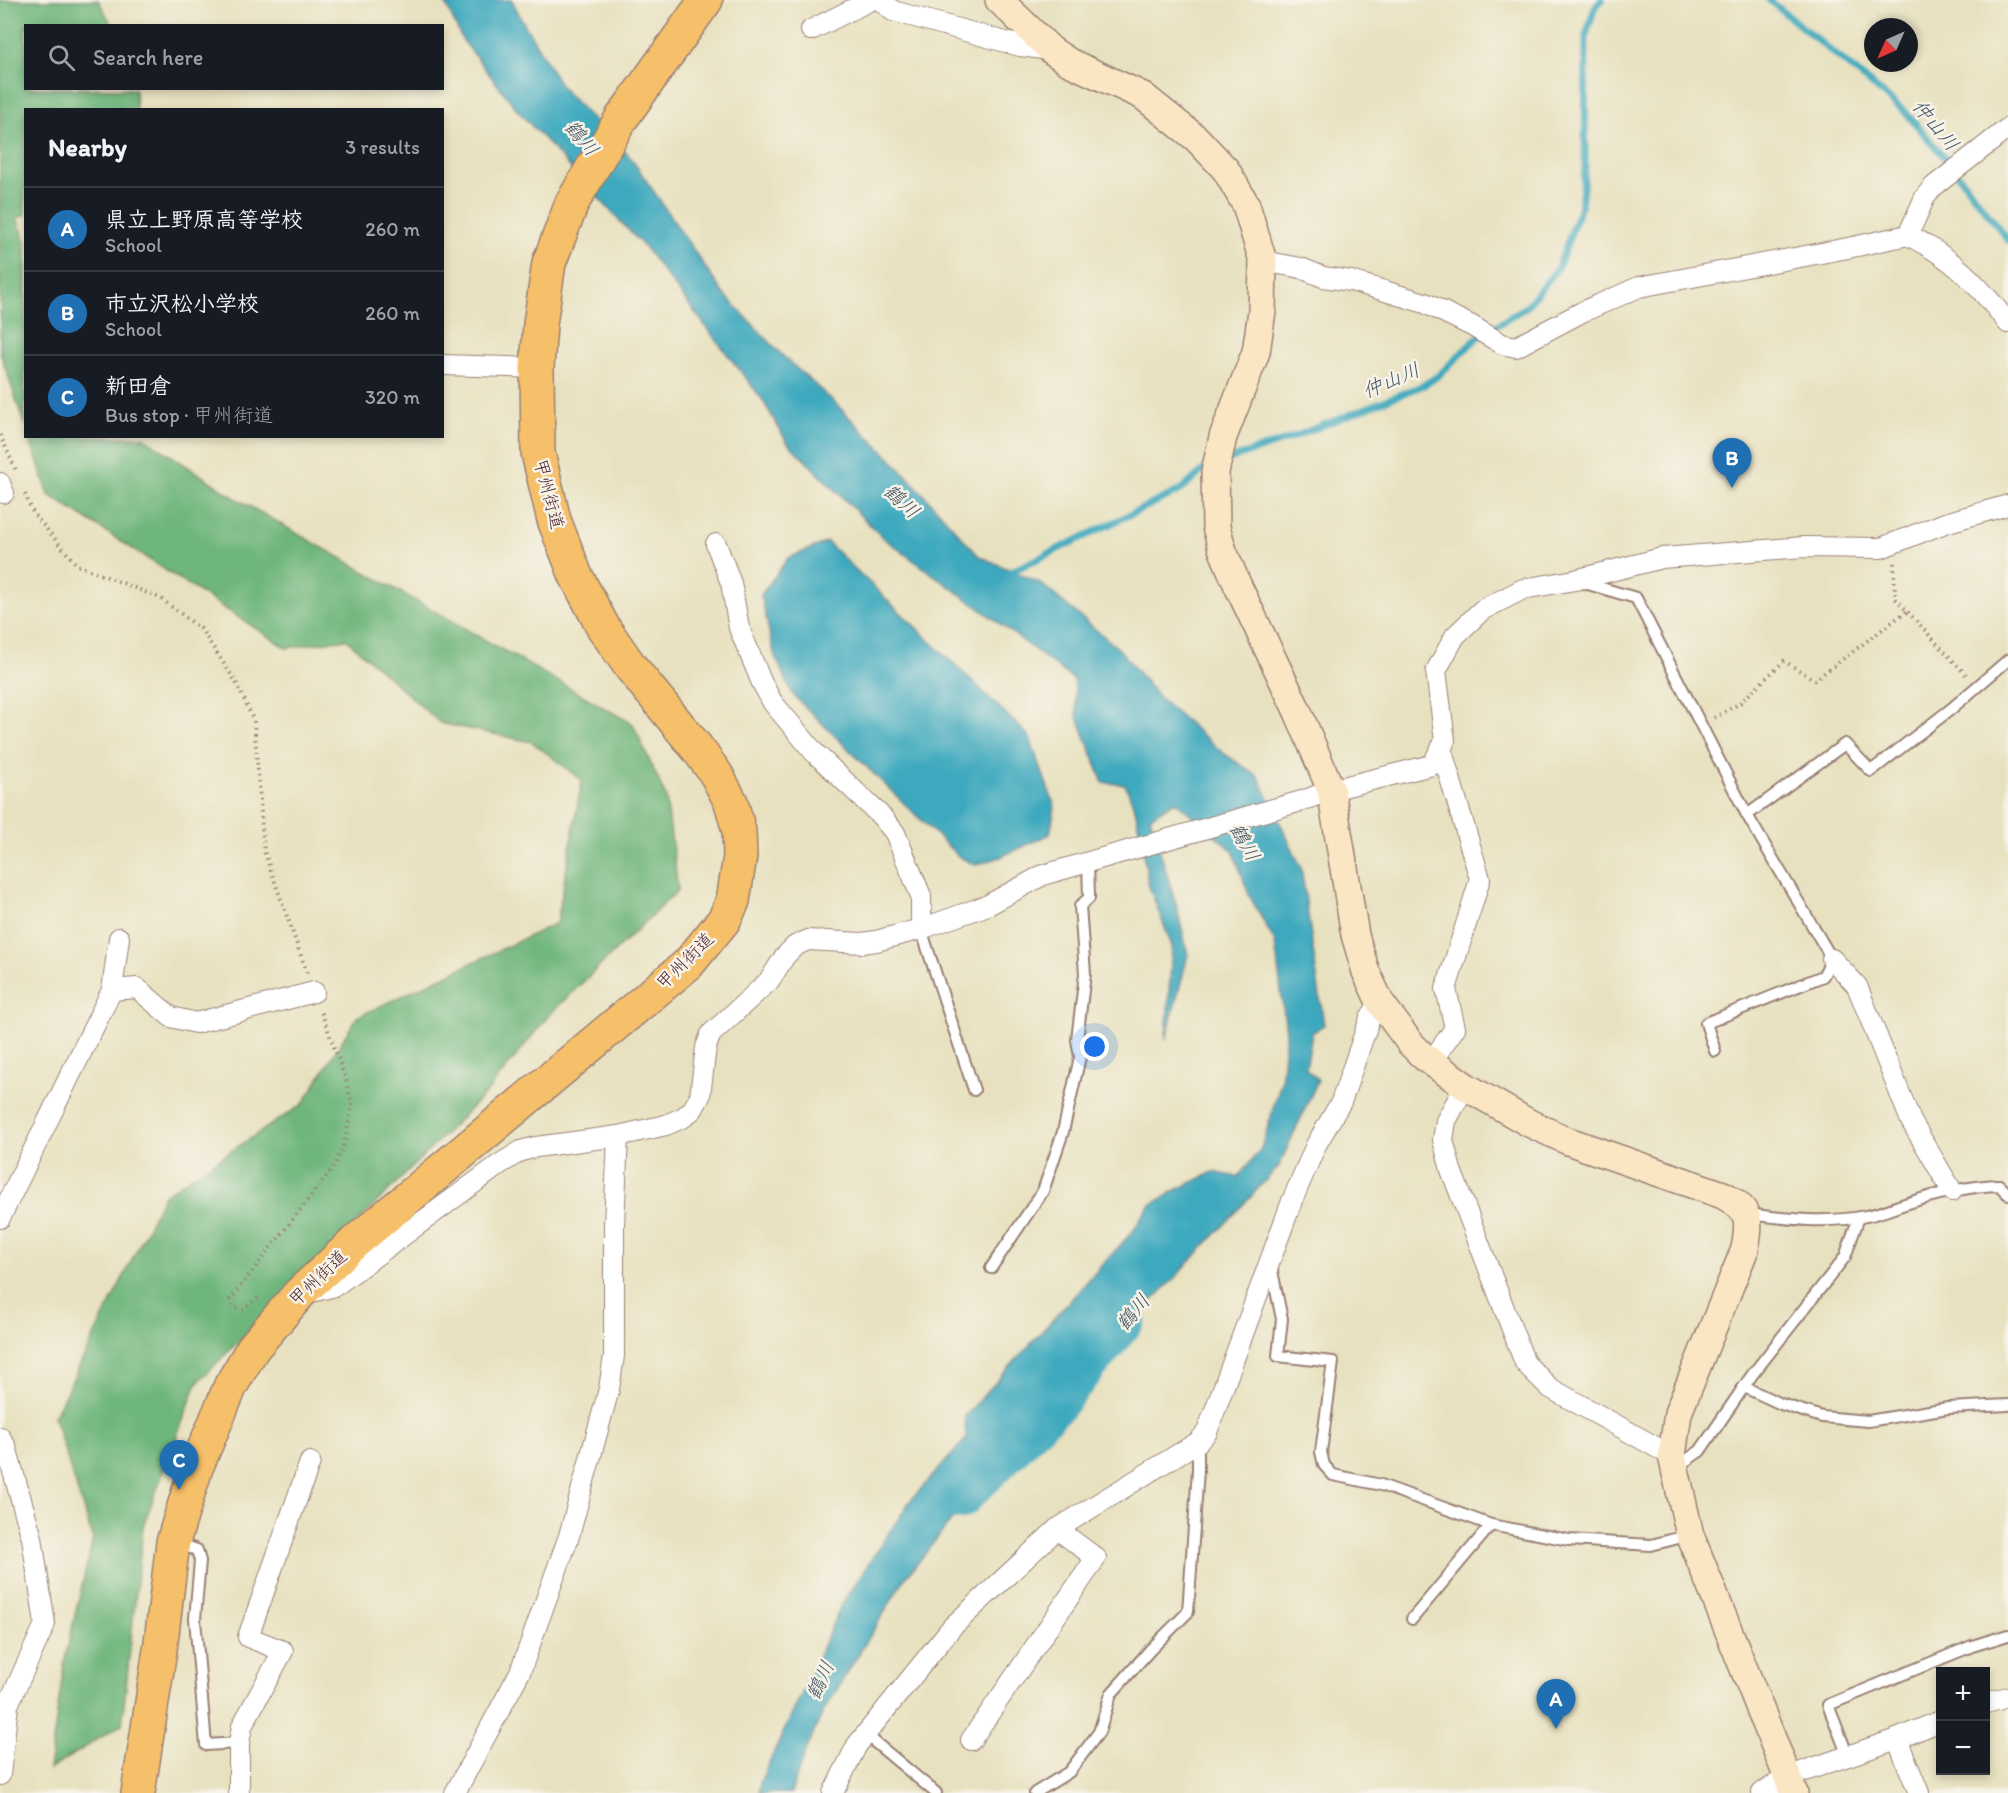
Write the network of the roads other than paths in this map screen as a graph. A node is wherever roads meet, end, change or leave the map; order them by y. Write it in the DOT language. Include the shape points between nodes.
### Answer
graph roads {
  1 [pos="706,0"];
  2 [pos="871,0"];
  3 [pos="880,0"];
  4 [pos="999,0"];
  5 [pos="811,30"];
  6 [pos="1051,50"];
  7 [pos="2008,128"];
  8 [pos="1908,235"];
  9 [pos="1263,261"];
  10 [pos="2008,323"];
  11 [pos="444,365"];
  12 [pos="537,368"];
  13 [pos="2008,505"];
  14 [pos="716,544"];
  15 [pos="1575,580"];
  16 [pos="2008,660"];
  17 [pos="1441,748"];
  18 [pos="1331,790"];
  19 [pos="1747,815"];
  20 [pos="1088,861"];
  21 [pos="921,929"];
  22 [pos="119,938"];
  23 [pos="1832,960"];
  24 [pos="112,990"];
  25 [pos="314,992"];
  26 [pos="1380,1002"];
  27 [pos="1715,1051"];
  28 [pos="1431,1062"];
  29 [pos="1465,1086"];
  30 [pos="974,1090"];
  31 [pos="618,1136"];
  32 [pos="1952,1191"];
  33 [pos="2008,1194"];
  34 [pos="1747,1214"];
  35 [pos="1859,1217"];
  36 [pos="0,1218"];
  37 [pos="1271,1263"];
  38 [pos="991,1268"];
  39 [pos="299,1294"];
  40 [pos="1744,1387"];
  41 [pos="2008,1404"];
  42 [pos="0,1437"];
  43 [pos="1198,1442"];
  44 [pos="310,1462"];
  45 [pos="1673,1463"];
  46 [pos="1491,1525"];
  47 [pos="1057,1529"];
  48 [pos="1690,1535"];
  49 [pos="173,1542"];
  50 [pos="1412,1619"];
  51 [pos="2008,1635"];
  52 [pos="2008,1697"];
  53 [pos="1990,1702"];
  54 [pos="1936,1723"];
  55 [pos="865,1734"];
  56 [pos="1898,1739"];
  57 [pos="970,1740"];
  58 [pos="239,1743"];
  59 [pos="1848,1756"];
  60 [pos="0,1775"];
  61 [pos="1791,1785"];
  62 [pos="457,1791"];
  63 [pos="138,1793"];
  64 [pos="239,1793"];
  65 [pos="833,1793"];
  66 [pos="936,1793"];
  67 [pos="1035,1793"];
  68 [pos="1762,1793"];
  69 [pos="1919,1793"];
  1 -- 12 [label="highway, 甲州街道" via="621,119 572,203 549,263"];
  2 -- 5 [label="street"];
  3 -- 6 [label="street" via="893,11 1020,46"];
  4 -- 6 [label="street"];
  6 -- 9 [label="street" via="1143,96 1197,139 1226,170 1246,205"];
  7 -- 8 [label="street" via="1933,187"];
  8 -- 9 [label="street" via="1639,287 1516,347 1502,344 1425,303"];
  8 -- 10 [label="street" via="1954,262"];
  9 -- 18 [label="street" via="1256,352 1223,437 1215,472 1216,527 1223,551"];
  11 -- 12 [label="street"];
  12 -- 39 [label="highway, 甲州街道" via="538,453 554,520 576,576 603,627 697,748 731,802 739,831 740,856 733,901 724,920 688,964 355,1242"];
  13 -- 15 [label="street" via="1945,523 1881,548 1804,547 1662,558"];
  14 -- 21 [label="street" via="731,583 739,628 773,704 814,752 895,832 921,896"];
  15 -- 17 [label="street" via="1523,589 1482,610 1455,636 1436,671 1445,741"];
  15 -- 19 [label="lane" via="1636,598"];
  16 -- 19 [label="lane" via="1871,771 1845,744"];
  17 -- 18 [label="street" via="1432,765"];
  17 -- 28 [label="street" via="1480,879 1446,989 1455,1029"];
  18 -- 20 [label="street"];
  18 -- 26 [label="street" via="1355,935"];
  19 -- 23 [label="lane"];
  20 -- 21 [label="street" via="1043,875 988,905"];
  20 -- 38 [label="lane" via="1089,898 1080,906 1084,974 1077,1040 1080,1057 1063,1132 1043,1191"];
  21 -- 30 [label="lane"];
  21 -- 31 [label="street" via="862,943 808,940 795,946 769,981 711,1034 693,1109 666,1125"];
  22 -- 24 [label="street"];
  23 -- 27 [label="lane" via="1823,976 1706,1023"];
  23 -- 32 [label="street" via="1857,986 1911,1121"];
  24 -- 25 [label="street" via="137,988 171,1017 196,1023"];
  24 -- 36 [label="street"];
  26 -- 28 [label="street" via="1410,1043"];
  26 -- 37 [label="street" via="1370,1018 1341,1102 1316,1145 1292,1202"];
  28 -- 29 [label="street"];
  29 -- 34 [label="street" via="1568,1141 1723,1195 1737,1202"];
  29 -- 45 [label="street" via="1446,1121 1443,1140 1525,1363 1550,1388"];
  31 -- 39 [label="street" via="521,1151 335,1286"];
  31 -- 62 [label="street" via="614,1356 609,1389 569,1536 520,1672"];
  32 -- 33 [label="lane" via="1999,1185"];
  32 -- 35 [label="lane"];
  34 -- 35 [label="lane" via="1829,1221"];
  34 -- 45 [label="street" via="1745,1250 1678,1413"];
  35 -- 40 [label="lane" via="1845,1257"];
  37 -- 43 [label="street" via="1208,1432"];
  37 -- 46 [label="lane" via="1282,1319 1278,1356 1333,1362 1321,1452 1324,1465 1334,1475 1381,1485"];
  39 -- 49 [label="highway, 甲州街道" via="253,1348 231,1384 196,1467"];
  40 -- 41 [label="lane" via="1822,1417 1868,1421 1948,1408"];
  40 -- 45 [label="lane" via="1700,1451"];
  42 -- 60 [label="street" via="33,1538 45,1624 8,1705"];
  43 -- 47 [label="street"];
  43 -- 67 [label="lane" via="1188,1612 1111,1694 1100,1732 1069,1772"];
  44 -- 58 [label="street" via="248,1637 283,1651 242,1726"];
  45 -- 48 [label="street"];
  46 -- 48 [label="lane" via="1569,1540 1651,1545"];
  46 -- 50 [label="lane"];
  47 -- 55 [label="street" via="952,1627"];
  47 -- 57 [label="street" via="1096,1558"];
  48 -- 61 [label="street"];
  49 -- 58 [label="lane" via="197,1550 200,1561 195,1619 206,1745"];
  49 -- 63 [label="highway, 甲州街道"];
  51 -- 59 [label="lane" via="1971,1646 1828,1705"];
  52 -- 53 [label="street"];
  54 -- 56 [label="street"];
  55 -- 65 [label="street"];
  55 -- 66 [label="lane"];
  56 -- 59 [label="street"];
  56 -- 69 [label="street"];
  58 -- 64 [label="street"];
  59 -- 61 [label="street"];
  61 -- 68 [label="street"];
}
